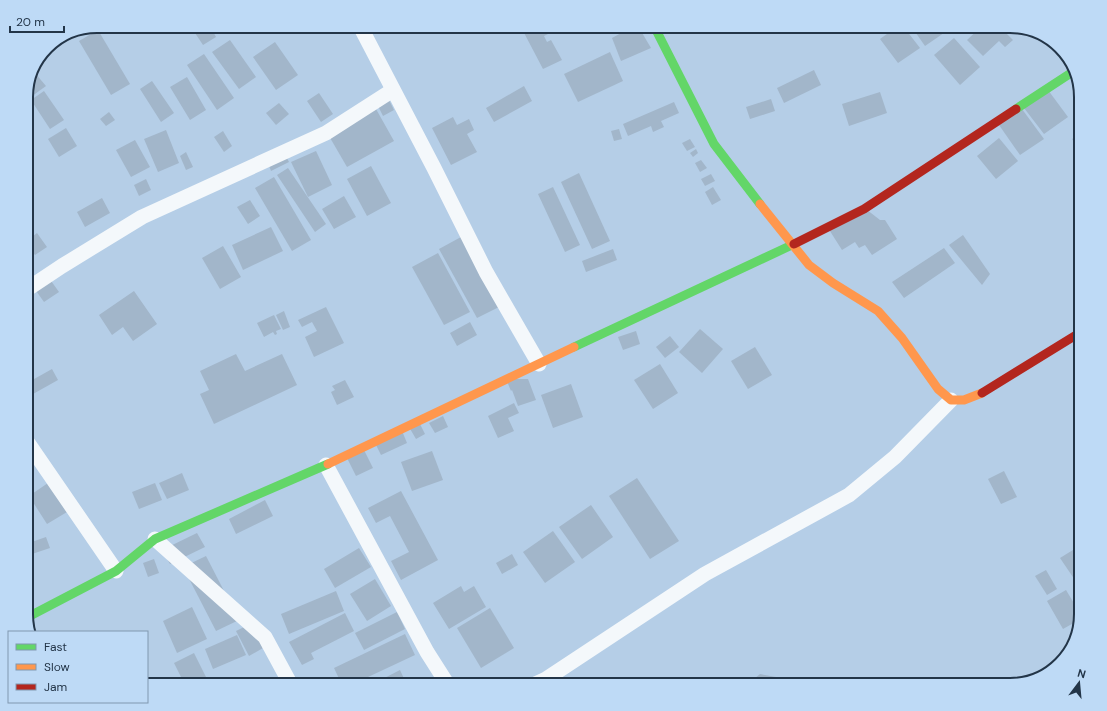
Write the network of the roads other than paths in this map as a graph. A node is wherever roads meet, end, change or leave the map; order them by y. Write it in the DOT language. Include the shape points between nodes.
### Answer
graph roads {
  1 [pos="364,33"];
  2 [pos="658,33"];
  3 [pos="1069,74"];
  4 [pos="393,90"];
  5 [pos="792,245"];
  6 [pos="33,285"];
  7 [pos="1074,336"];
  8 [pos="539,364"];
  9 [pos="951,400"];
  10 [pos="33,450"];
  11 [pos="326,466"];
  12 [pos="155,539"];
  13 [pos="116,570"];
  14 [pos="33,614"];
  15 [pos="287,678"];
  16 [pos="444,678"];
  17 [pos="548,678"];
  1 -- 4 [label="street"];
  2 -- 5 [label="street" via="714,144"];
  3 -- 5 [label="street" via="864,209"];
  4 -- 6 [label="street" via="326,133 142,218"];
  4 -- 8 [label="street" via="486,272"];
  5 -- 8 [label="street"];
  5 -- 9 [label="street" via="809,265 878,311 902,338 938,389"];
  7 -- 9 [label="street" via="980,394 964,400"];
  8 -- 11 [label="street"];
  9 -- 17 [label="street" via="895,457 849,495 705,574"];
  10 -- 13 [label="street"];
  11 -- 12 [label="street"];
  11 -- 16 [label="street"];
  12 -- 13 [label="street"];
  12 -- 15 [label="street" via="266,637"];
  13 -- 14 [label="street"];
}
